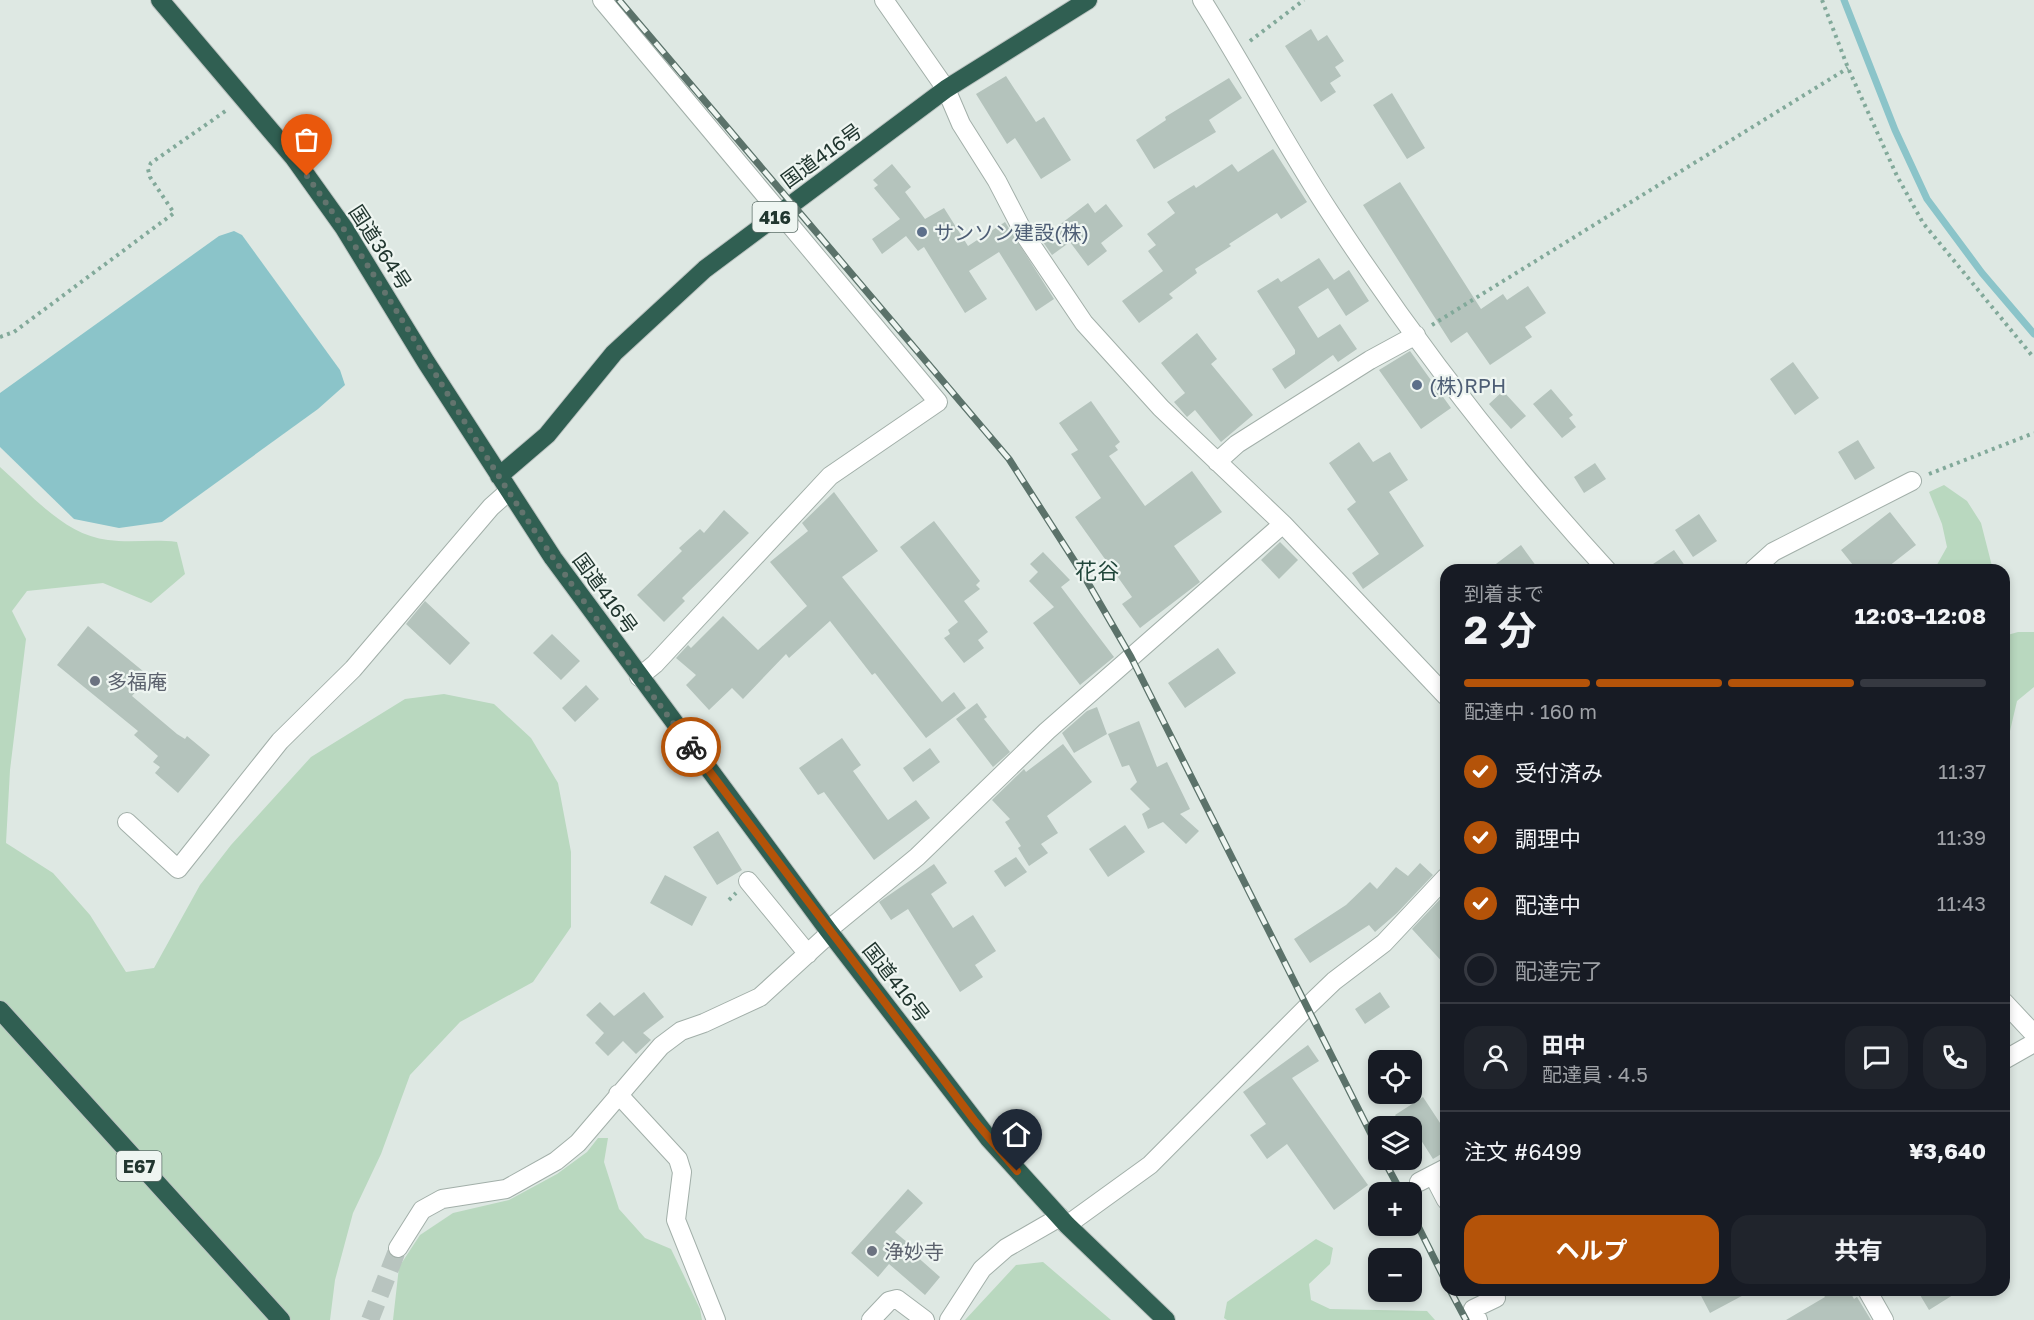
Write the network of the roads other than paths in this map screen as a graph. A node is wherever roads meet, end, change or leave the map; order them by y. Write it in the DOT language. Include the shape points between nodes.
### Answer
graph roads {
  1 [pos="160,0"];
  2 [pos="602,0"];
  3 [pos="884,0"];
  4 [pos="1088,0"];
  5 [pos="1202,0"];
  6 [pos="946,89"];
  7 [pos="780,213"];
  8 [pos="1416,335"];
  9 [pos="1217,462"];
  10 [pos="1912,481"];
  11 [pos="504,484"];
  12 [pos="1283,524"];
  13 [pos="1602,564"];
  14 [pos="1760,564"];
  15 [pos="639,677"];
  16 [pos="1440,690"];
  17 [pos="127,822"];
  18 [pos="748,881"];
  19 [pos="1440,883"];
  20 [pos="829,931"];
  21 [pos="808,954"];
  22 [pos="2010,1008"];
  23 [pos="0,1010"];
  24 [pos="2034,1034"];
  25 [pos="2034,1043"];
  26 [pos="2010,1057"];
  27 [pos="618,1094"];
  28 [pos="1433,1175"];
  29 [pos="1440,1188"];
  30 [pos="1064,1221"];
  31 [pos="398,1248"];
  32 [pos="1495,1296"];
  33 [pos="1870,1296"];
  34 [pos="281,1320"];
  35 [pos="716,1320"];
  36 [pos="871,1320"];
  37 [pos="925,1320"];
  38 [pos="949,1320"];
  39 [pos="1166,1320"];
  40 [pos="1478,1320"];
  41 [pos="1884,1320"];
  1 -- 11 [label="highway, 国道364号" via="294,158 344,228"];
  2 -- 7 [label="street"];
  3 -- 6 [label="street"];
  4 -- 6 [label="highway, 国道416号 / 416"];
  5 -- 8 [label="street" via="1328,209"];
  6 -- 7 [label="highway, 国道416号 / 416"];
  6 -- 9 [label="street" via="1026,237 1084,323 1161,408"];
  7 -- 11 [label="highway, 国道416号 / 416" via="705,269 614,353"];
  7 -- 15 [label="street" via="938,402 830,476"];
  8 -- 9 [label="street" via="1237,444"];
  8 -- 13 [label="street" via="1506,454"];
  9 -- 12 [label="street"];
  10 -- 14 [label="street" via="1773,552"];
  11 -- 15 [label="highway, 国道416号"];
  11 -- 17 [label="street" via="492,507 352,669 280,741 178,869"];
  12 -- 16 [label="street"];
  12 -- 20 [label="street" via="1047,731 917,857"];
  15 -- 20 [label="highway, 国道416号"];
  18 -- 21 [label="street"];
  19 -- 30 [label="street" via="1384,943 1314,999 1150,1165"];
  20 -- 21 [label="street"];
  20 -- 30 [label="highway, 国道416号" via="989,1139"];
  21 -- 27 [label="street" via="760,997 681,1031 661,1046"];
  22 -- 24 [label="street"];
  23 -- 34 [label="highway, E67"];
  25 -- 26 [label="street"];
  27 -- 31 [label="street" via="578,1143 556,1161 506,1189 442,1199 422,1210"];
  27 -- 35 [label="street" via="678,1159 682,1172 676,1220"];
  28 -- 29 [label="street"];
  30 -- 38 [label="street" via="1006,1248 982,1269"];
  30 -- 39 [label="highway, 国道416号"];
  32 -- 40 [label="street" via="1473,1309"];
  33 -- 41 [label="street"];
  36 -- 37 [label="street" via="889,1301 897,1299"];
}
